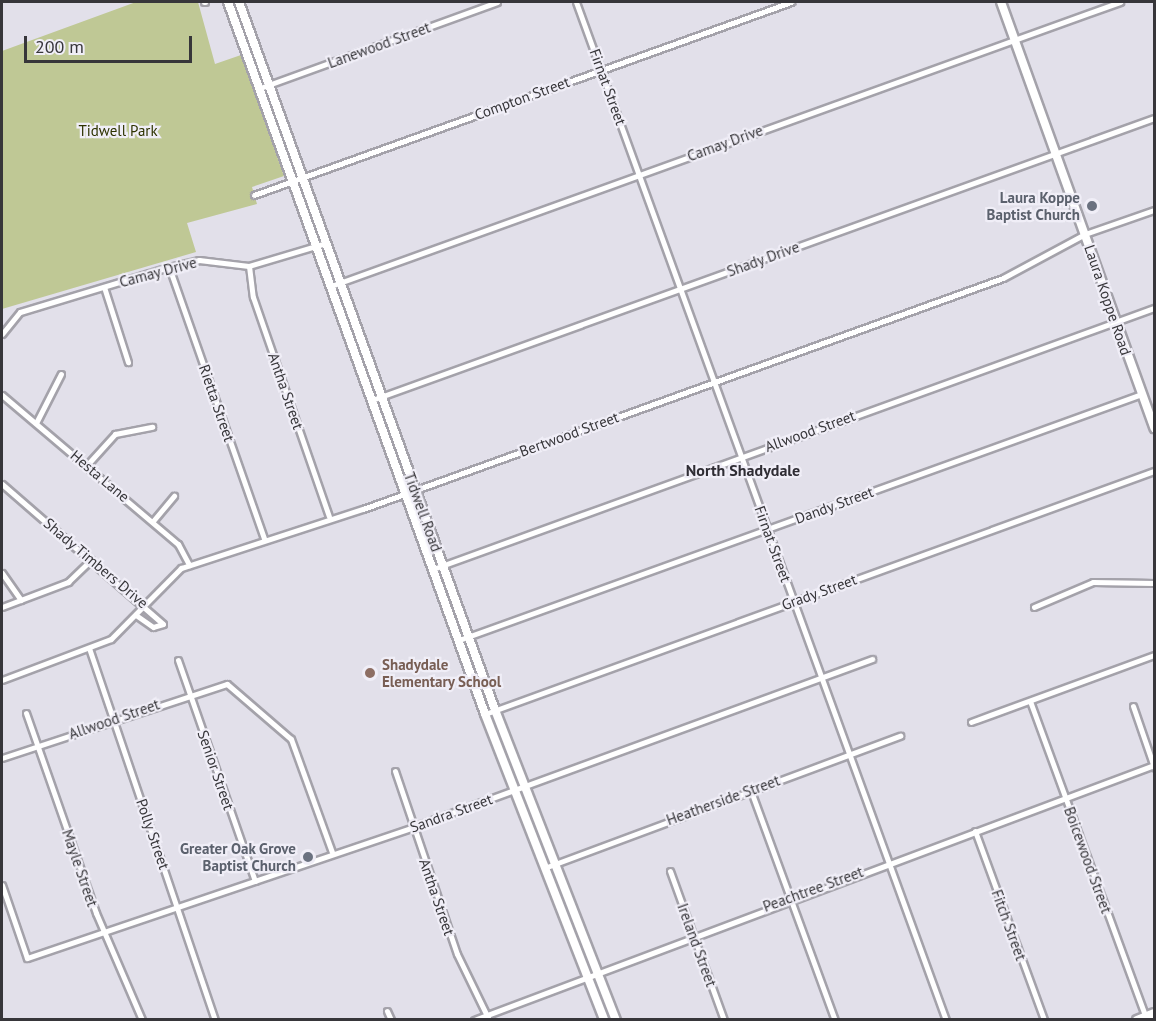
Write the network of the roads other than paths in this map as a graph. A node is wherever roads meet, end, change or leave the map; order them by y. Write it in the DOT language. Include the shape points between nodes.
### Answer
graph roads {
  1 [pos="228,2"];
  2 [pos="239,2"];
  3 [pos="497,2"];
  4 [pos="576,2"];
  5 [pos="790,2"];
  6 [pos="1002,2"];
  7 [pos="1120,2"];
  8 [pos="1015,39"];
  9 [pos="602,70"];
  10 [pos="270,84"];
  11 [pos="260,88"];
  12 [pos="1155,118"];
  13 [pos="1055,153"];
  14 [pos="640,173"];
  15 [pos="303,178"];
  16 [pos="293,181"];
  17 [pos="254,195"];
  18 [pos="1155,210"];
  19 [pos="1084,234"];
  20 [pos="326,243"];
  21 [pos="316,246"];
  22 [pos="249,266"];
  23 [pos="169,267"];
  24 [pos="341,283"];
  25 [pos="331,286"];
  26 [pos="104,287"];
  27 [pos="681,288"];
  28 [pos="1155,308"];
  29 [pos="1114,322"];
  30 [pos="2,334"];
  31 [pos="128,362"];
  32 [pos="62,374"];
  33 [pos="715,382"];
  34 [pos="1142,394"];
  35 [pos="2,395"];
  36 [pos="381,396"];
  37 [pos="372,400"];
  38 [pos="36,423"];
  39 [pos="1154,426"];
  40 [pos="152,427"];
  41 [pos="742,456"];
  42 [pos="87,465"];
  43 [pos="1155,471"];
  44 [pos="2,484"];
  45 [pos="414,490"];
  46 [pos="405,493"];
  47 [pos="174,496"];
  48 [pos="329,516"];
  49 [pos="153,521"];
  50 [pos="767,529"];
  51 [pos="264,539"];
  52 [pos="91,560"];
  53 [pos="189,565"];
  54 [pos="442,565"];
  55 [pos="433,569"];
  56 [pos="2,573"];
  57 [pos="1155,583"];
  58 [pos="21,600"];
  59 [pos="794,601"];
  60 [pos="145,604"];
  61 [pos="1034,607"];
  62 [pos="2,608"];
  63 [pos="136,615"];
  64 [pos="469,636"];
  65 [pos="459,640"];
  66 [pos="89,648"];
  67 [pos="1155,655"];
  68 [pos="872,659"];
  69 [pos="178,660"];
  70 [pos="821,678"];
  71 [pos="2,680"];
  72 [pos="189,692"];
  73 [pos="1030,701"];
  74 [pos="1133,706"];
  75 [pos="495,710"];
  76 [pos="26,713"];
  77 [pos="485,714"];
  78 [pos="114,719"];
  79 [pos="971,722"];
  80 [pos="900,736"];
  81 [pos="38,746"];
  82 [pos="849,754"];
  83 [pos="2,758"];
  84 [pos="1154,766"];
  85 [pos="395,771"];
  86 [pos="526,786"];
  87 [pos="516,790"];
  88 [pos="751,791"];
  89 [pos="1064,797"];
  90 [pos="412,827"];
  91 [pos="975,831"];
  92 [pos="332,852"];
  93 [pos="888,862"];
  94 [pos="556,863"];
  95 [pos="547,867"];
  96 [pos="670,871"];
  97 [pos="255,881"];
  98 [pos="2,885"];
  99 [pos="790,898"];
  100 [pos="178,908"];
  101 [pos="105,932"];
  102 [pos="693,934"];
  103 [pos="597,970"];
  104 [pos="587,974"];
  105 [pos="387,1011"];
  106 [pos="1155,1013"];
  107 [pos="488,1017"];
  108 [pos="1146,1018"];
  109 [pos="142,1020"];
  110 [pos="215,1020"];
  111 [pos="391,1020"];
  112 [pos="474,1020"];
  113 [pos="604,1020"];
  114 [pos="616,1020"];
  115 [pos="724,1020"];
  116 [pos="834,1020"];
  117 [pos="946,1020"];
  118 [pos="1044,1020"];
  119 [pos="1137,1020"];
  1 -- 11 [label="main road, Tidwell Road"];
  2 -- 10 [label="main road, Tidwell Road"];
  3 -- 10 [label="street, Lanewood Street"];
  4 -- 9 [label="street, Firnat Street"];
  5 -- 9 [label="street, Compton Street"];
  6 -- 8 [label="main road, Laura Koppe Road"];
  7 -- 8 [label="street, Camay Drive"];
  8 -- 13 [label="main road, Laura Koppe Road"];
  8 -- 14 [label="street, Camay Drive"];
  9 -- 14 [label="street, Firnat Street"];
  9 -- 15 [label="street, Compton Street"];
  10 -- 11 [label="street, Lanewood Street"];
  10 -- 15 [label="main road, Tidwell Road"];
  11 -- 16 [label="main road, Tidwell Road"];
  12 -- 13 [label="street, Shady Drive"];
  13 -- 19 [label="main road, Laura Koppe Road"];
  13 -- 27 [label="street, Shady Drive"];
  14 -- 24 [label="street, Camay Drive"];
  14 -- 27 [label="street, Firnat Street"];
  15 -- 16 [label="street, Compton Street"];
  15 -- 20 [label="main road, Tidwell Road"];
  16 -- 17 [label="street, Compton Street"];
  16 -- 21 [label="main road, Tidwell Road"];
  18 -- 19 [label="street, Bertwood Street"];
  19 -- 29 [label="main road, Laura Koppe Road"];
  19 -- 33 [label="street, Bertwood Street" via="1003,278"];
  20 -- 21 [label="street, Camay Drive"];
  20 -- 24 [label="main road, Tidwell Road"];
  21 -- 22 [label="street, Camay Drive"];
  21 -- 25 [label="main road, Tidwell Road"];
  22 -- 23 [label="street, Camay Drive" via="200,260"];
  22 -- 48 [label="street, Antha Street" via="253,297"];
  23 -- 26 [label="street, Camay Drive"];
  23 -- 51 [label="street, Rietta Street"];
  24 -- 25 [label="street, Camay Drive"];
  24 -- 36 [label="main road, Tidwell Road"];
  25 -- 37 [label="main road, Tidwell Road"];
  26 -- 30 [label="street, Camay Drive" via="12,315"];
  26 -- 31 [label="street"];
  27 -- 33 [label="street, Firnat Street"];
  27 -- 36 [label="street, Shady Drive"];
  28 -- 29 [label="street, Allwood Street"];
  29 -- 34 [label="main road, Laura Koppe Road"];
  29 -- 41 [label="street, Allwood Street"];
  32 -- 38 [label="street"];
  33 -- 41 [label="street, Firnat Street"];
  33 -- 45 [label="street, Bertwood Street"];
  34 -- 39 [label="main road, Laura Koppe Road"];
  34 -- 50 [label="street, Dandy Street"];
  35 -- 38 [label="street, Hesta Lane"];
  36 -- 37 [label="street, Shady Drive"];
  36 -- 45 [label="main road, Tidwell Road"];
  37 -- 46 [label="main road, Tidwell Road"];
  38 -- 42 [label="street, Hesta Lane"];
  40 -- 42 [label="street" via="115,434"];
  41 -- 50 [label="street, Firnat Street"];
  41 -- 54 [label="street, Allwood Street"];
  42 -- 49 [label="street, Hesta Lane"];
  43 -- 59 [label="street, Grady Street"];
  44 -- 52 [label="street, Shady Timbers Drive"];
  45 -- 46 [label="street, Bertwood Street"];
  45 -- 54 [label="main road, Tidwell Road"];
  46 -- 48 [label="street, Bertwood Street"];
  46 -- 55 [label="main road, Tidwell Road"];
  47 -- 49 [label="street"];
  48 -- 51 [label="street, Bertwood Street"];
  49 -- 53 [label="street, Hesta Lane" via="181,548"];
  50 -- 59 [label="street, Firnat Street"];
  50 -- 64 [label="street, Dandy Street"];
  51 -- 53 [label="street, Bertwood Street"];
  52 -- 58 [label="street" via="68,582"];
  52 -- 60 [label="street, Shady Timbers Drive"];
  53 -- 60 [label="street, Bertwood Street" via="171,575"];
  54 -- 55 [label="street, Allwood Street"];
  54 -- 64 [label="main road, Tidwell Road"];
  55 -- 65 [label="main road, Tidwell Road"];
  56 -- 58 [label="street"];
  57 -- 61 [label="street" via="1093,582"];
  58 -- 62 [label="street"];
  59 -- 70 [label="street, Firnat Street"];
  59 -- 75 [label="street, Grady Street"];
  60 -- 63 [label="street, Bertwood Street"];
  60 -- 63 [label="street, Shady Timbers Drive" via="162,620 161,626"];
  63 -- 66 [label="street, Bertwood Street" via="111,639"];
  64 -- 65 [label="street, Dandy Street"];
  64 -- 75 [label="main road, Tidwell Road"];
  65 -- 77 [label="main road, Tidwell Road"];
  66 -- 71 [label="street, Bertwood Street"];
  66 -- 78 [label="street, Polly Street"];
  67 -- 73 [label="street"];
  68 -- 70 [label="street, Sandra Street"];
  69 -- 72 [label="street, Senior Street"];
  70 -- 82 [label="street, Firnat Street"];
  70 -- 86 [label="street, Sandra Street"];
  72 -- 78 [label="street, Allwood Street"];
  72 -- 92 [label="street, Allwood Street" via="226,684 291,739"];
  72 -- 97 [label="street, Senior Street"];
  73 -- 79 [label="street"];
  73 -- 89 [label="street, Boicewood Street"];
  74 -- 84 [label="street"];
  75 -- 77 [label="street, Grady Street"];
  75 -- 86 [label="main road, Tidwell Road"];
  76 -- 81 [label="street, Mayle Street"];
  77 -- 87 [label="main road, Tidwell Road"];
  78 -- 81 [label="street, Allwood Street"];
  78 -- 100 [label="street, Polly Street"];
  80 -- 82 [label="street, Heatherside Street"];
  81 -- 83 [label="street, Allwood Street"];
  81 -- 101 [label="street, Mayle Street"];
  82 -- 88 [label="street, Heatherside Street"];
  82 -- 93 [label="street, Firnat Street"];
  84 -- 89 [label="street, Peachtree Street"];
  85 -- 90 [label="street, Antha Street"];
  86 -- 87 [label="street, Sandra Street"];
  86 -- 94 [label="main road, Tidwell Road"];
  87 -- 90 [label="street, Sandra Street"];
  87 -- 95 [label="main road, Tidwell Road"];
  88 -- 94 [label="street, Heatherside Street"];
  88 -- 99 [label="street"];
  89 -- 91 [label="street, Peachtree Street"];
  89 -- 108 [label="street, Boicewood Street"];
  90 -- 92 [label="street, Sandra Street"];
  90 -- 107 [label="street, Antha Street" via="458,954"];
  91 -- 93 [label="street, Peachtree Street"];
  91 -- 118 [label="street, Fitch Street"];
  92 -- 97 [label="street, Sandra Street"];
  93 -- 99 [label="street, Peachtree Street"];
  93 -- 117 [label="street, Firnat Street"];
  94 -- 95 [label="street, Heatherside Street"];
  94 -- 103 [label="main road, Tidwell Road"];
  95 -- 104 [label="main road, Tidwell Road"];
  96 -- 102 [label="street, Ireland Street"];
  97 -- 100 [label="street, Sandra Street"];
  98 -- 101 [label="street, Sandra Street" via="27,958"];
  99 -- 102 [label="street, Peachtree Street"];
  99 -- 116 [label="street"];
  100 -- 101 [label="street, Sandra Street"];
  100 -- 110 [label="street, Polly Street"];
  101 -- 109 [label="street, Mayle Street"];
  102 -- 103 [label="street, Peachtree Street"];
  102 -- 115 [label="street, Ireland Street"];
  103 -- 104 [label="street, Peachtree Street"];
  103 -- 114 [label="main road, Tidwell Road"];
  104 -- 107 [label="street, Peachtree Street" via="538,999"];
  104 -- 113 [label="main road, Tidwell Road"];
  105 -- 111 [label="street"];
  106 -- 108 [label="main road"];
  107 -- 112 [label="street, Peachtree Street"];
  108 -- 119 [label="main road"];
}
